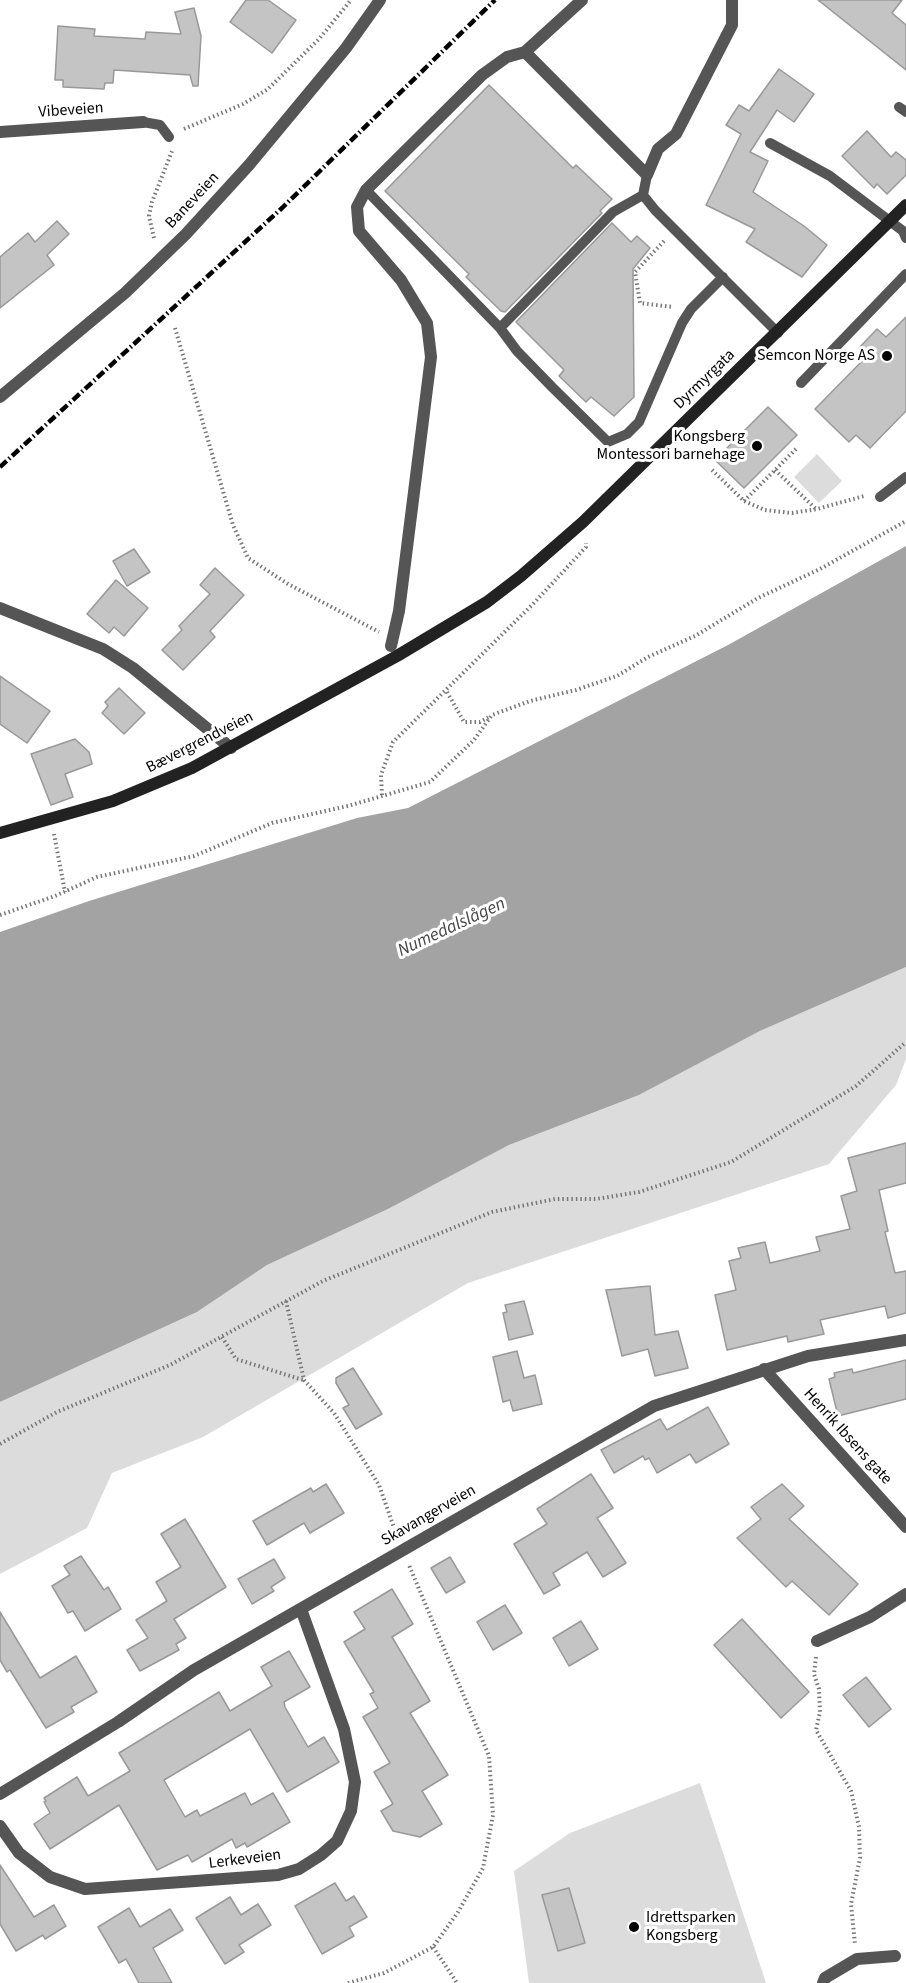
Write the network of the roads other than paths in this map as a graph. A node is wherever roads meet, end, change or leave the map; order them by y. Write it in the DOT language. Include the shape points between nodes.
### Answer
graph roads {
  1 [pos="380,0"];
  2 [pos="582,0"];
  3 [pos="732,0"];
  4 [pos="525,52"];
  5 [pos="143,122"];
  6 [pos="0,132"];
  7 [pos="169,137"];
  8 [pos="770,144"];
  9 [pos="647,175"];
  10 [pos="366,190"];
  11 [pos="643,195"];
  12 [pos="906,205"];
  13 [pos="890,221"];
  14 [pos="905,233"];
  15 [pos="906,274"];
  16 [pos="723,277"];
  17 [pos="500,328"];
  18 [pos="778,333"];
  19 [pos="801,383"];
  20 [pos="0,397"];
  21 [pos="906,477"];
  22 [pos="880,497"];
  23 [pos="0,608"];
  24 [pos="391,646"];
  25 [pos="403,653"];
  26 [pos="231,748"];
  27 [pos="0,833"];
  28 [pos="906,1340"];
  29 [pos="764,1370"];
  30 [pos="906,1527"];
  31 [pos="906,1593"];
  32 [pos="301,1609"];
  33 [pos="817,1641"];
  34 [pos="0,1794"];
  35 [pos="0,1826"];
  36 [pos="895,1956"];
  37 [pos="823,1983"];
  1 -- 20 [label="street, Baneveien" via="346,48 249,165 186,234 125,293"];
  2 -- 4 [label="street"];
  3 -- 9 [label="street" via="732,25 676,134 658,149"];
  4 -- 9 [label="street"];
  4 -- 10 [label="street" via="507,57 482,75"];
  5 -- 6 [label="street, Vibeveien"];
  5 -- 7 [label="lane" via="160,124"];
  8 -- 13 [label="lane" via="830,176"];
  9 -- 11 [label="lane"];
  10 -- 17 [label="lane"];
  10 -- 24 [label="street" via="357,207 359,231 401,280 427,323 431,357 399,611"];
  11 -- 16 [label="lane"];
  11 -- 17 [label="lane" via="613,212"];
  12 -- 13 [label="main road, Dyrmyrgata"];
  13 -- 14 [label="lane"];
  13 -- 18 [label="main road, Dyrmyrgata"];
  15 -- 19 [label="lane"];
  16 -- 17 [label="lane" via="691,309 665,357 639,422 627,435 608,442 517,351"];
  16 -- 18 [label="lane"];
  18 -- 25 [label="main road, Dyrmyrgata" via="583,522 521,576 487,602"];
  21 -- 22 [label="lane"];
  23 -- 26 [label="street" via="103,649 134,668"];
  25 -- 26 [label="main road, Bævergrendveien"];
  26 -- 27 [label="main road, Bævergrendveien" via="153,786"];
  28 -- 29 [label="street, Skavangerveien" via="808,1356"];
  29 -- 30 [label="street, Henrik Ibsens gate"];
  29 -- 32 [label="street, Skavangerveien" via="654,1406"];
  31 -- 33 [label="street" via="870,1617"];
  32 -- 34 [label="street, Skavangerveien" via="194,1670"];
  32 -- 35 [label="street, Lerkeveien" via="344,1730 355,1782 351,1811 337,1841 321,1855 299,1869 278,1875 85,1889 50,1877 19,1853"];
  36 -- 37 [label="street" via="857,1959"];
}
